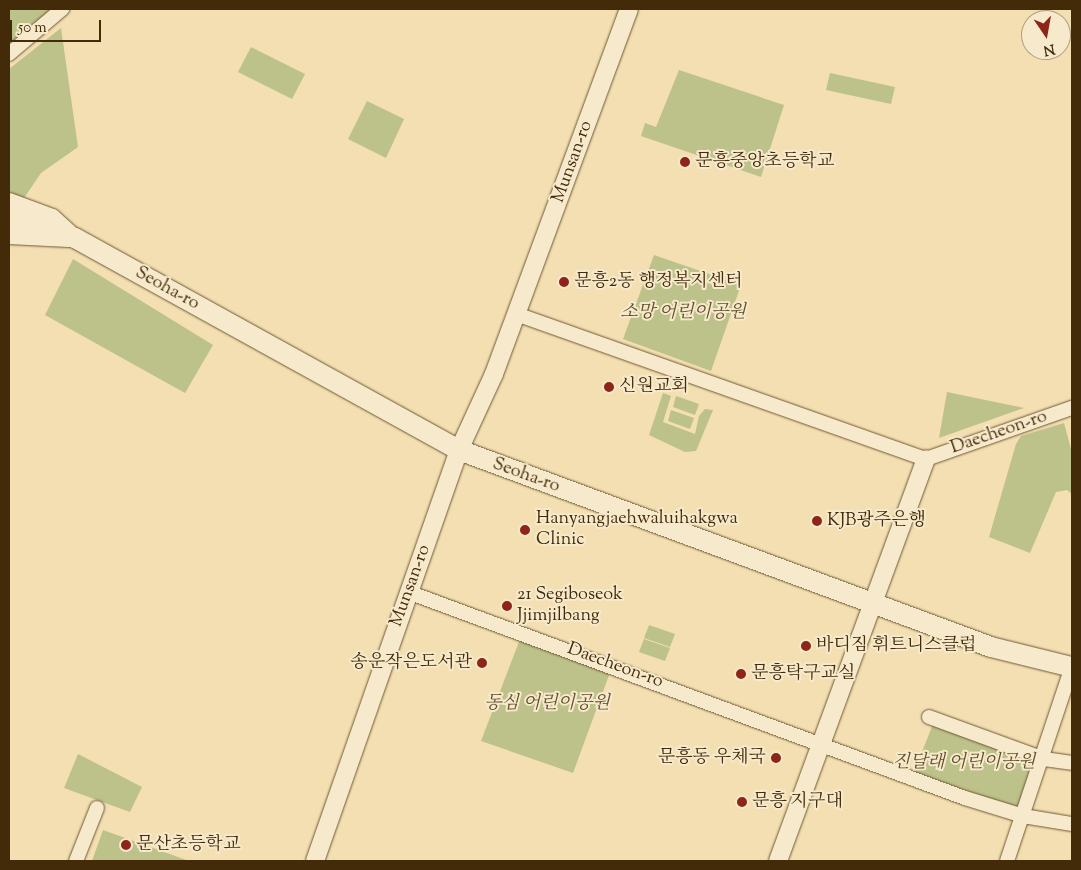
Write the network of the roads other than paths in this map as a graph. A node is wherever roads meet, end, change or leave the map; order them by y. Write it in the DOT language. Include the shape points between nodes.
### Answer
graph roads {
  1 [pos="62,9"];
  2 [pos="629,9"];
  3 [pos="9,54"];
  4 [pos="10,218"];
  5 [pos="516,314"];
  6 [pos="1072,408"];
  7 [pos="459,450"];
  8 [pos="926,459"];
  9 [pos="408,592"];
  10 [pos="873,604"];
  11 [pos="1072,667"];
  12 [pos="929,717"];
  13 [pos="822,742"];
  14 [pos="1044,759"];
  15 [pos="1072,763"];
  16 [pos="97,808"];
  17 [pos="1023,816"];
  18 [pos="1072,824"];
  19 [pos="76,861"];
  20 [pos="315,861"];
  21 [pos="778,861"];
  22 [pos="1007,861"];
  1 -- 3 [label="street"];
  2 -- 5 [label="street, Munsan-ro"];
  4 -- 7 [label="main road, Seoha-ro" via="75,238"];
  5 -- 7 [label="street, Munsan-ro"];
  5 -- 8 [label="street"];
  6 -- 8 [label="street, Daecheon-ro"];
  7 -- 9 [label="street, Munsan-ro"];
  7 -- 10 [label="main road, Seoha-ro"];
  8 -- 10 [label="street"];
  9 -- 13 [label="street, Daecheon-ro"];
  9 -- 20 [label="street, Munsan-ro"];
  10 -- 11 [label="main road, Seoha-ro" via="991,647"];
  10 -- 13 [label="street"];
  11 -- 14 [label="street"];
  12 -- 14 [label="street"];
  13 -- 17 [label="street, Daecheon-ro"];
  13 -- 21 [label="street"];
  14 -- 15 [label="street"];
  14 -- 17 [label="street"];
  16 -- 19 [label="street"];
  17 -- 18 [label="street, Daecheon-ro"];
  17 -- 22 [label="street"];
}
